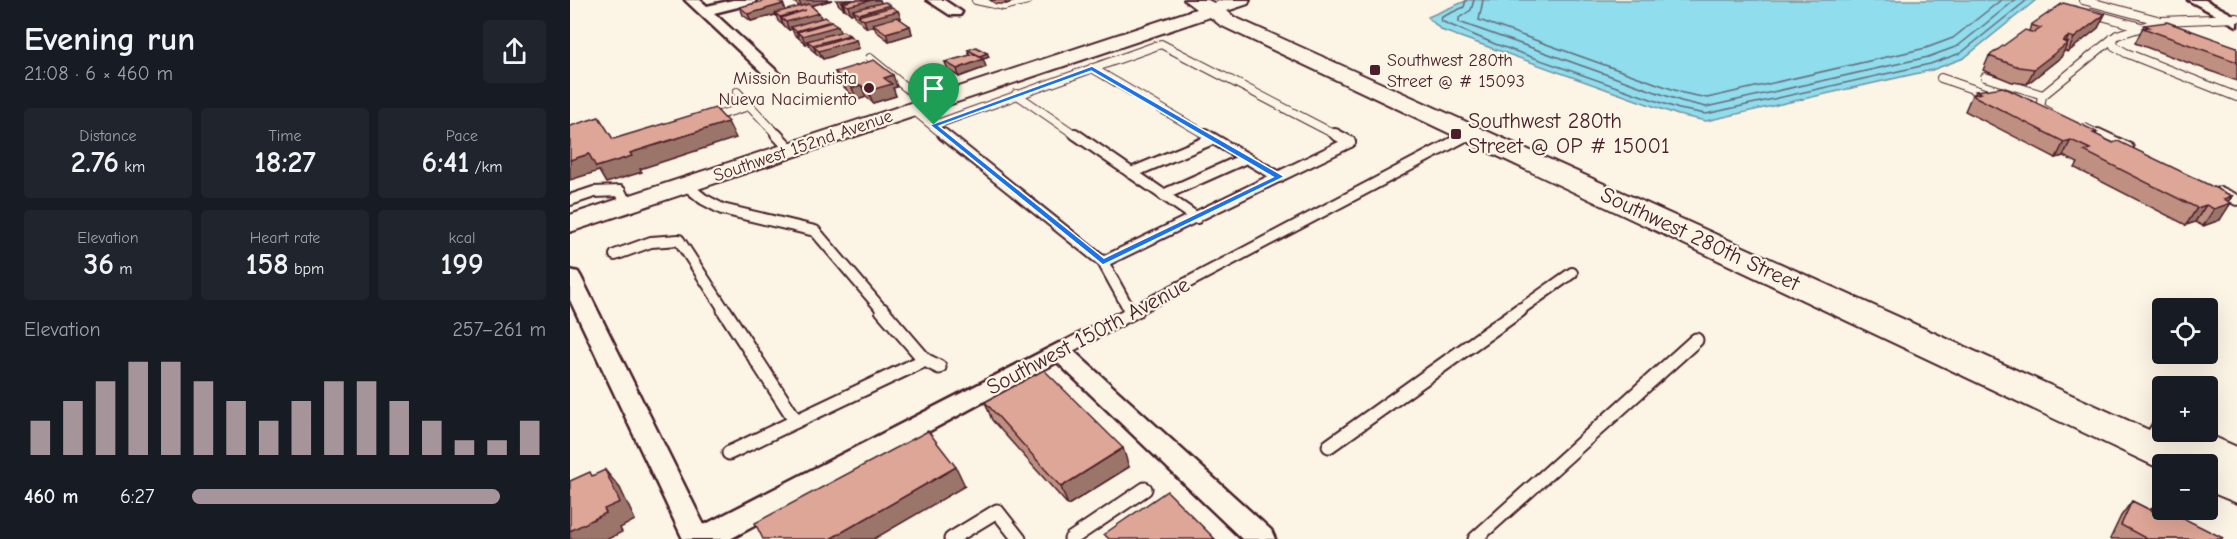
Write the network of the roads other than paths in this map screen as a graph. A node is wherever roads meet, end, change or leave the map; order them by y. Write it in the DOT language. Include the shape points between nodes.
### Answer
graph roads {
  1 [pos="692,0"];
  2 [pos="749,0"];
  3 [pos="934,0"];
  4 [pos="976,0"];
  5 [pos="1028,0"];
  6 [pos="1241,0"];
  7 [pos="2083,0"];
  8 [pos="2195,0"];
  9 [pos="1203,4"];
  10 [pos="704,11"];
  11 [pos="955,12"];
  12 [pos="2084,12"];
  13 [pos="2235,20"];
  14 [pos="2161,21"];
  15 [pos="2141,27"];
  16 [pos="2113,39"];
  17 [pos="870,58"];
  18 [pos="1093,58"];
  19 [pos="1114,61"];
  20 [pos="774,76"];
  21 [pos="1985,77"];
  22 [pos="1941,78"];
  23 [pos="737,92"];
  24 [pos="1016,94"];
  25 [pos="2043,95"];
  26 [pos="2237,97"];
  27 [pos="1999,98"];
  28 [pos="749,106"];
  29 [pos="924,113"];
  30 [pos="2060,117"];
  31 [pos="703,120"];
  32 [pos="2071,122"];
  33 [pos="1478,129"];
  34 [pos="1213,138"];
  35 [pos="791,150"];
  36 [pos="2133,151"];
  37 [pos="1246,158"];
  38 [pos="1131,172"];
  39 [pos="1279,177"];
  40 [pos="686,185"];
  41 [pos="2206,185"];
  42 [pos="1163,195"];
  43 [pos="570,200"];
  44 [pos="2237,200"];
  45 [pos="627,205"];
  46 [pos="1197,218"];
  47 [pos="570,224"];
  48 [pos="615,255"];
  49 [pos="1103,262"];
  50 [pos="1572,273"];
  51 [pos="570,277"];
  52 [pos="1131,313"];
  53 [pos="1919,330"];
  54 [pos="1696,340"];
  55 [pos="1059,351"];
  56 [pos="925,360"];
  57 [pos="939,367"];
  58 [pos="796,421"];
  59 [pos="1329,446"];
  60 [pos="2185,451"];
  61 [pos="729,453"];
  62 [pos="2237,463"];
  63 [pos="2237,487"];
  64 [pos="1146,489"];
  65 [pos="697,539"];
  66 [pos="704,539"];
  67 [pos="951,539"];
  68 [pos="1019,539"];
  69 [pos="1071,539"];
  70 [pos="1261,539"];
  71 [pos="1475,539"];
  1 -- 10 [label="street"];
  2 -- 10 [label="street"];
  3 -- 11 [label="street"];
  4 -- 5 [label="lane" via="1004,6"];
  6 -- 9 [label="street, Southwest 152nd Avenue"];
  7 -- 14 [label="lane"];
  8 -- 13 [label="street"];
  9 -- 18 [label="street, Southwest 152nd Avenue"];
  9 -- 33 [label="street, Southwest 280th Street" via="1227,21 1298,47"];
  10 -- 20 [label="street"];
  12 -- 15 [label="lane"];
  13 -- 14 [label="lane"];
  14 -- 15 [label="lane"];
  15 -- 16 [label="lane"];
  16 -- 25 [label="lane"];
  16 -- 26 [label="lane" via="2114,46 2126,53"];
  17 -- 29 [label="lane"];
  18 -- 19 [label="lane"];
  18 -- 19 [label="lane"];
  18 -- 24 [label="lane"];
  18 -- 29 [label="street, Southwest 152nd Avenue"];
  18 -- 34 [label="lane"];
  19 -- 39 [label="lane" via="1161,44 1350,142"];
  21 -- 25 [label="lane"];
  22 -- 27 [label="lane"];
  23 -- 28 [label="lane"];
  24 -- 29 [label="lane"];
  24 -- 38 [label="lane"];
  25 -- 30 [label="lane" via="2035,107"];
  28 -- 31 [label="lane"];
  28 -- 35 [label="lane"];
  29 -- 35 [label="street, Southwest 152nd Avenue"];
  29 -- 49 [label="lane"];
  32 -- 36 [label="lane"];
  33 -- 52 [label="lane, Southwest 150th Avenue"];
  33 -- 53 [label="street, Southwest 280th Street"];
  34 -- 37 [label="lane"];
  34 -- 38 [label="lane"];
  35 -- 40 [label="street, Southwest 152nd Avenue"];
  37 -- 39 [label="lane"];
  37 -- 42 [label="lane"];
  38 -- 42 [label="lane"];
  39 -- 46 [label="lane"];
  40 -- 45 [label="street, Southwest 152nd Avenue"];
  40 -- 56 [label="lane" via="706,202 731,212 793,222 815,231"];
  41 -- 44 [label="lane"];
  42 -- 46 [label="lane"];
  43 -- 45 [label="lane" via="611,190 620,191"];
  45 -- 47 [label="street, Southwest 152nd Avenue"];
  46 -- 49 [label="lane"];
  48 -- 58 [label="lane" via="651,242 679,240"];
  49 -- 52 [label="lane"];
  50 -- 59 [label="lane"];
  51 -- 65 [label="street"];
  52 -- 55 [label="lane, Southwest 150th Avenue"];
  53 -- 60 [label="street, Southwest 280th Street"];
  53 -- 60 [label="street, Southwest 280th Street"];
  54 -- 71 [label="lane"];
  55 -- 66 [label="street, Southwest 150th Avenue"];
  55 -- 70 [label="street"];
  56 -- 57 [label="lane"];
  56 -- 58 [label="lane"];
  58 -- 61 [label="lane"];
  60 -- 62 [label="street, Southwest 280th Street"];
  60 -- 63 [label="street, Southwest 280th Street"];
  64 -- 69 [label="lane"];
  67 -- 68 [label="lane" via="997,511"];
}
